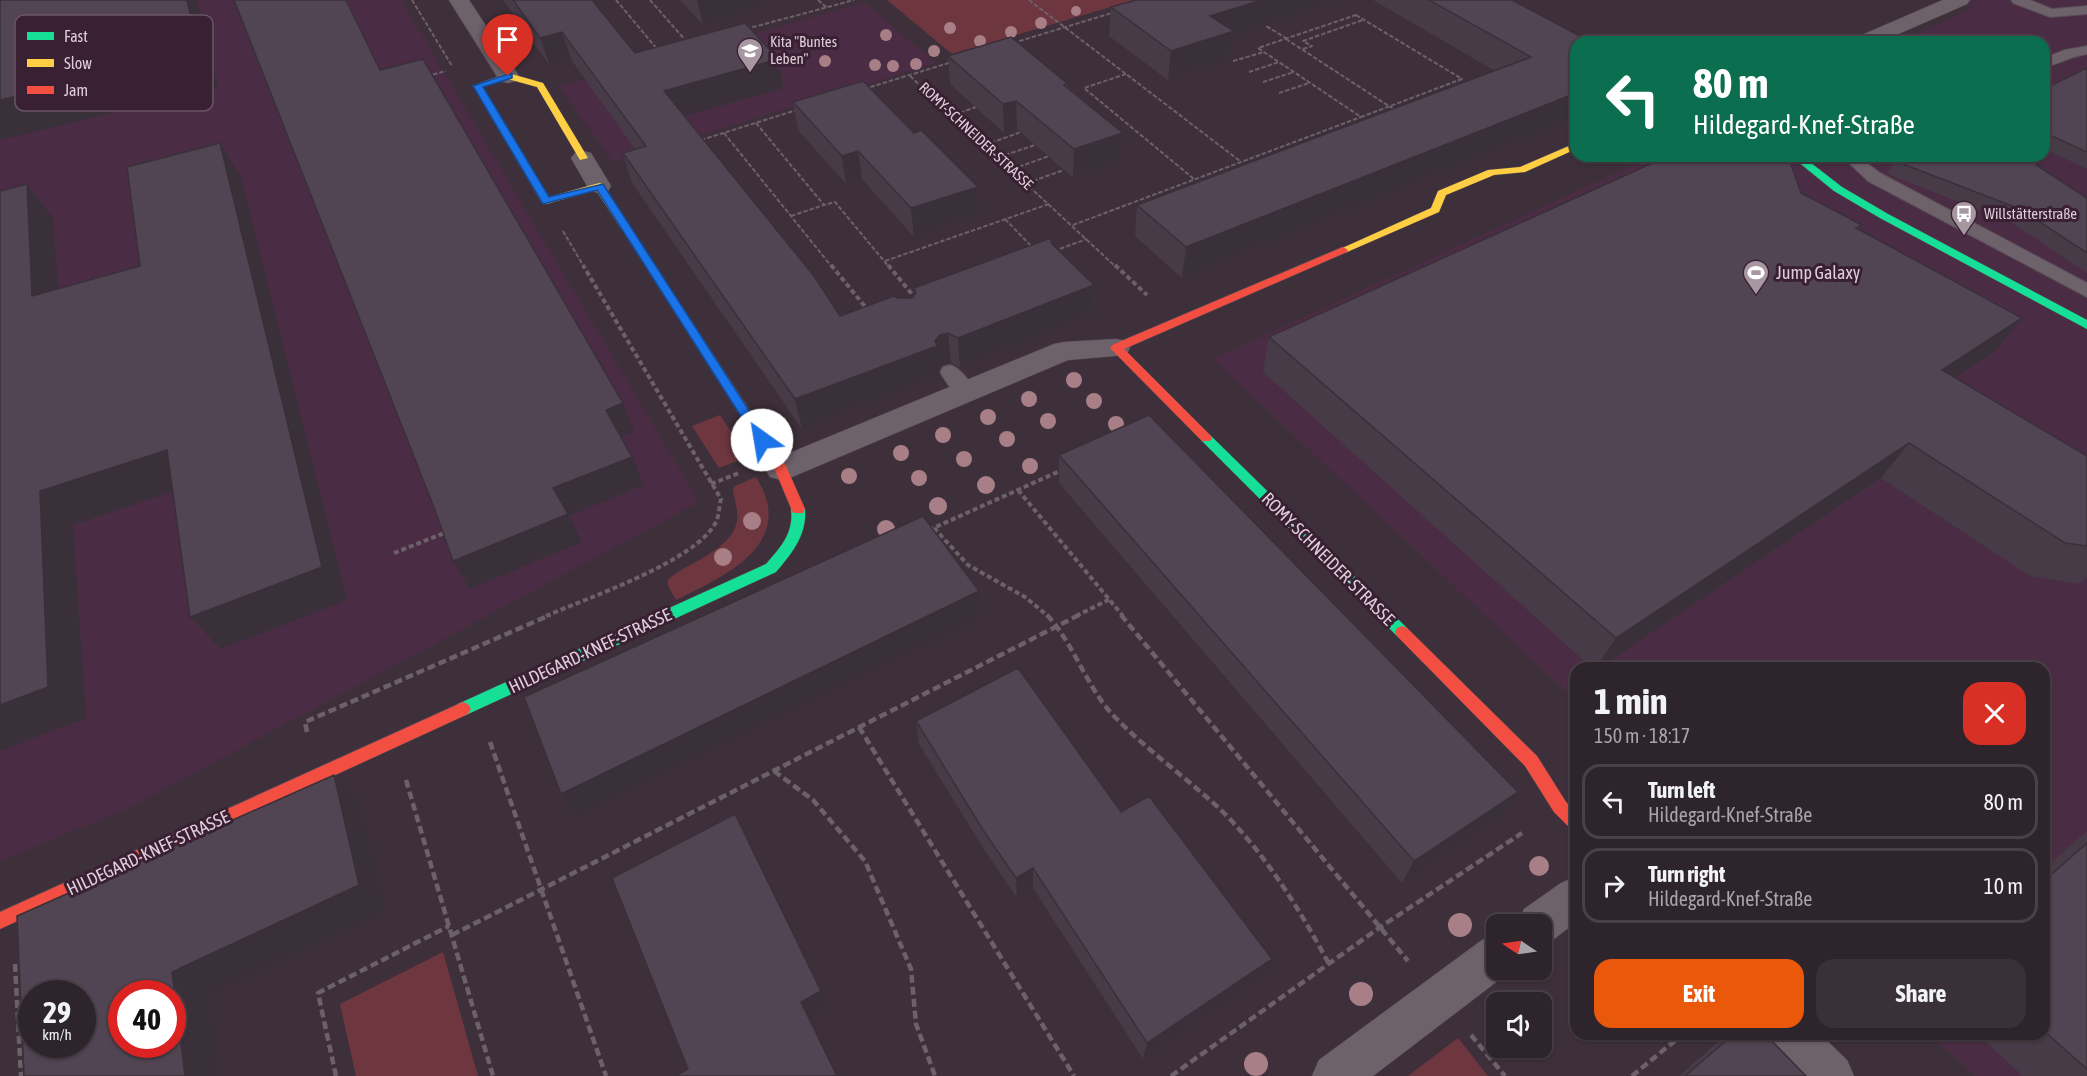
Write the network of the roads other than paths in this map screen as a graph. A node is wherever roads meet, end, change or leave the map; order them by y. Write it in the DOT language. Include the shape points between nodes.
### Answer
graph roads {
  1 [pos="459,0"];
  2 [pos="1960,0"];
  3 [pos="2018,0"];
  4 [pos="2087,10"];
  5 [pos="1876,36"];
  6 [pos="2087,50"];
  7 [pos="2050,61"];
  8 [pos="508,76"];
  9 [pos="1570,149"];
  10 [pos="583,158"];
  11 [pos="1804,162"];
  12 [pos="1856,162"];
  13 [pos="599,186"];
  14 [pos="2087,291"];
  15 [pos="2087,325"];
  16 [pos="1116,348"];
  17 [pos="781,469"];
  18 [pos="1570,817"];
  19 [pos="1570,901"];
  20 [pos="1552,915"];
  21 [pos="6,918"];
  22 [pos="1486,963"];
  23 [pos="1794,1040"];
  24 [pos="1335,1076"];
  25 [pos="1831,1076"];
  1 -- 8 [label="street"];
  2 -- 5 [label="street"];
  3 -- 4 [label="lane" via="2050,13"];
  6 -- 7 [label="lane" via="2070,52"];
  8 -- 10 [label="street, HILDEGARD-KNEF-STRASSE" via="540,85"];
  8 -- 13 [label="street" via="477,86 546,201"];
  9 -- 16 [label="street" via="1522,170 1492,172 1442,193 1435,210"];
  10 -- 13 [label="street, HILDEGARD-KNEF-STRASSE"];
  11 -- 15 [label="street" via="1838,189 1894,222"];
  12 -- 14 [label="lane" via="1874,177"];
  13 -- 17 [label="street, HILDEGARD-KNEF-STRASSE"];
  16 -- 17 [label="street" via="1064,351 958,382"];
  16 -- 18 [label="street, ROMY-SCHNEIDER-STRASSE" via="1531,761"];
  17 -- 21 [label="street, HILDEGARD-KNEF-STRASSE" via="801,512 795,541 771,568"];
  19 -- 20 [label="street"];
  22 -- 24 [label="street"];
  23 -- 25 [label="street"];
}
